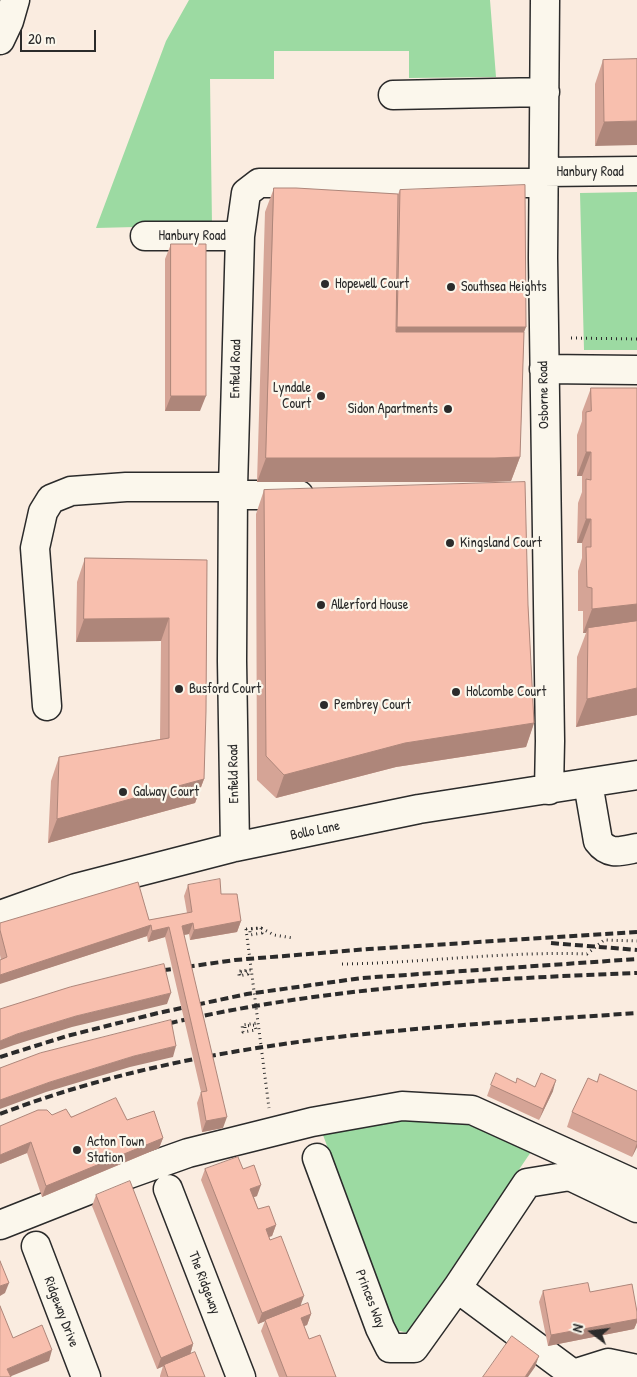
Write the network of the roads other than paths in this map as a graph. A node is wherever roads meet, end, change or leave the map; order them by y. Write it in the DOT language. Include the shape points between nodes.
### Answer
graph roads {
  1 [pos="545,0"];
  2 [pos="545,92"];
  3 [pos="393,95"];
  4 [pos="637,171"];
  5 [pos="544,178"];
  6 [pos="145,236"];
  7 [pos="240,236"];
  8 [pos="544,370"];
  9 [pos="637,370"];
  10 [pos="233,491"];
  11 [pos="324,495"];
  12 [pos="47,706"];
  13 [pos="637,775"];
  14 [pos="588,783"];
  15 [pos="549,790"];
  16 [pos="234,847"];
  17 [pos="637,848"];
  18 [pos="0,915"];
  19 [pos="317,1158"];
  20 [pos="637,1185"];
  21 [pos="168,1189"];
  22 [pos="637,1208"];
  23 [pos="0,1225"];
  24 [pos="36,1246"];
  25 [pos="458,1288"];
  26 [pos="637,1369"];
  27 [pos="572,1375"];
  28 [pos="86,1377"];
  29 [pos="241,1377"];
  1 -- 2 [label="street, Osborne Road"];
  2 -- 3 [label="street"];
  2 -- 5 [label="street, Osborne Road"];
  4 -- 5 [label="street, Hanbury Road"];
  5 -- 7 [label="street, Enfield Road" via="259,182 246,193"];
  5 -- 8 [label="street, Osborne Road" via="535,233"];
  6 -- 7 [label="street, Hanbury Road"];
  7 -- 10 [label="street, Enfield Road"];
  8 -- 9 [label="street"];
  8 -- 15 [label="street, Osborne Road" via="533,494 551,750"];
  10 -- 11 [label="street"];
  10 -- 12 [label="street" via="126,487 72,491 51,498 43,512 35,548"];
  10 -- 16 [label="street, Enfield Road"];
  13 -- 14 [label="street, Bollo Lane"];
  14 -- 15 [label="street, Bollo Lane"];
  14 -- 17 [label="street" via="598,841 603,848 613,852"];
  15 -- 16 [label="street, Bollo Lane" via="419,809"];
  16 -- 18 [label="street, Bollo Lane" via="76,888"];
  19 -- 25 [label="street, Princes Way" via="390,1348 414,1348"];
  20 -- 23 [label="street" via="472,1110 402,1106 312,1122 188,1153"];
  21 -- 29 [label="street, The Ridgeway"];
  22 -- 25 [label="street, Princes Way" via="570,1176 527,1183"];
  24 -- 28 [label="street, Ridgeway Drive"];
  25 -- 27 [label="street"];
  26 -- 27 [label="street" via="608,1363"];
}
